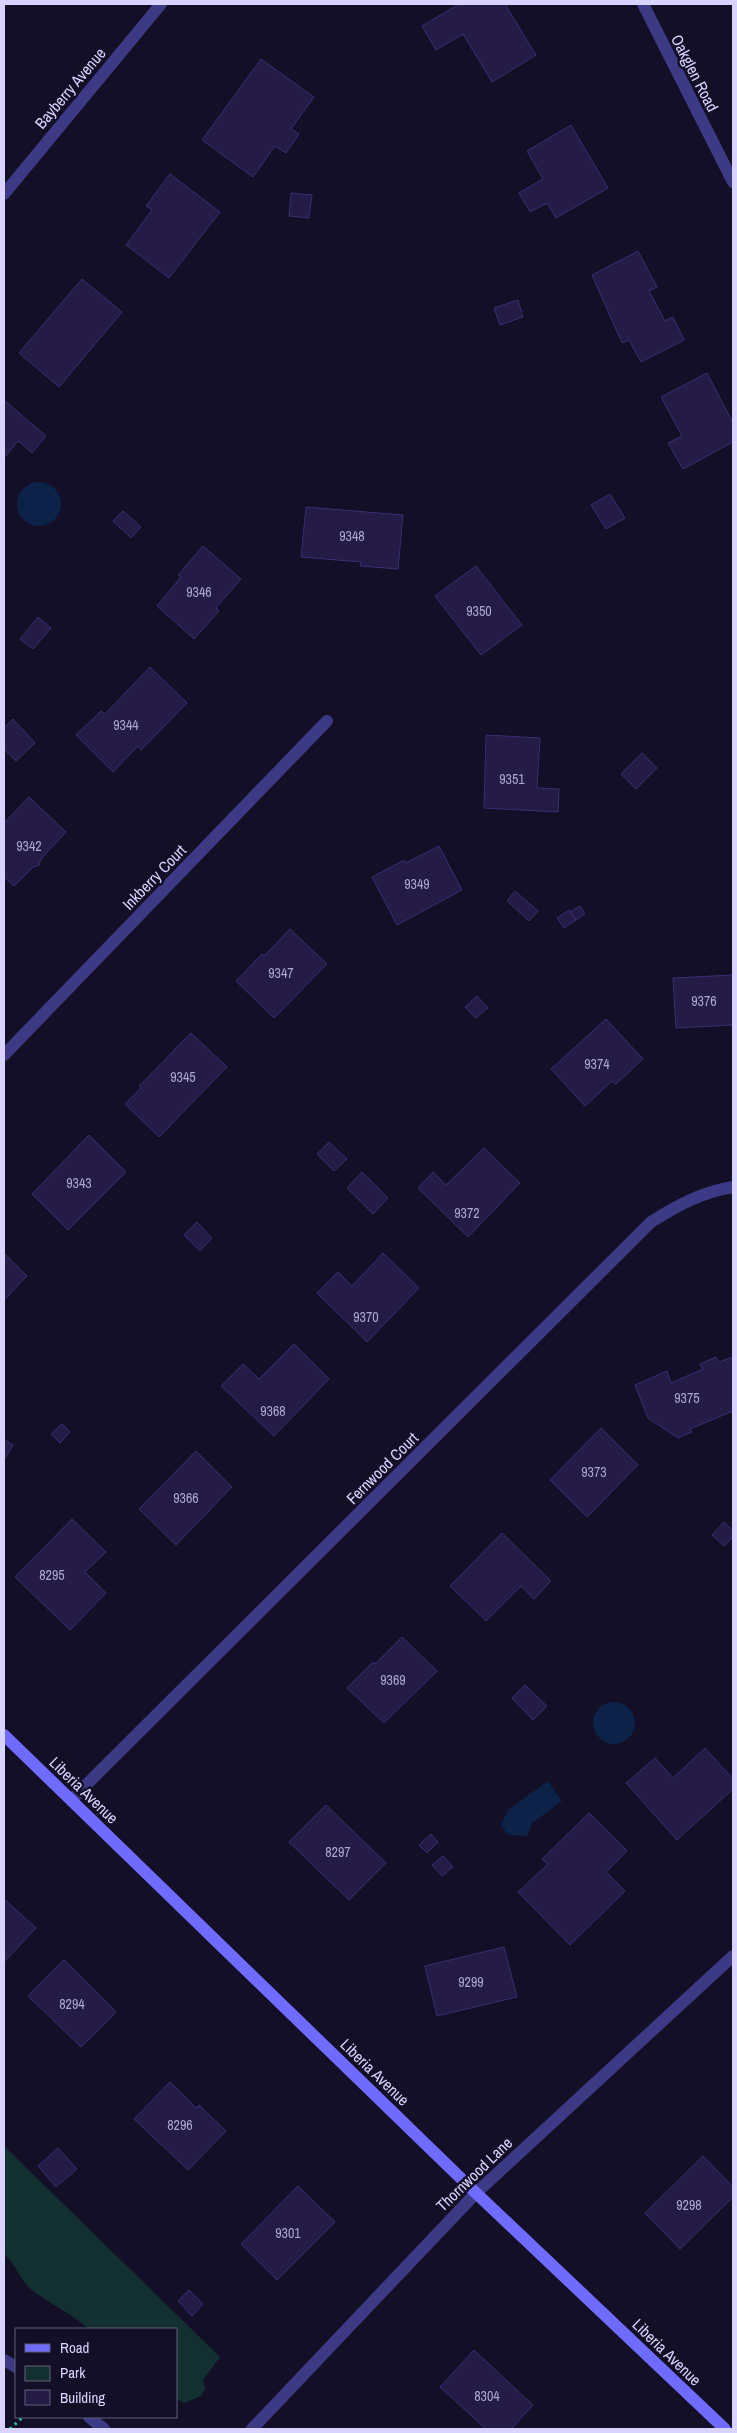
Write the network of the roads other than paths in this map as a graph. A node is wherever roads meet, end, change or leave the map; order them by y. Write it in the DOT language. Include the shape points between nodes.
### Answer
graph roads {
  1 [pos="160,4"];
  2 [pos="643,4"];
  3 [pos="733,182"];
  4 [pos="4,194"];
  5 [pos="327,721"];
  6 [pos="4,1055"];
  7 [pos="733,1187"];
  8 [pos="4,1735"];
  9 [pos="71,1800"];
  10 [pos="733,1956"];
  11 [pos="476,2193"];
  12 [pos="4,2360"];
  13 [pos="15,2366"];
  14 [pos="90,2418"];
  15 [pos="104,2429"];
  16 [pos="252,2429"];
  17 [pos="725,2429"];
  1 -- 4 [label="street, Bayberry Avenue"];
  2 -- 3 [label="street, Oakglen Road"];
  5 -- 6 [label="street, Inkberry Court"];
  7 -- 9 [label="street, Fernwood Court" via="685,1201 652,1222"];
  8 -- 9 [label="main road, Liberia Avenue"];
  9 -- 11 [label="main road, Liberia Avenue"];
  10 -- 11 [label="street, Thornwood Lane"];
  11 -- 16 [label="street, Thornwood Lane"];
  11 -- 17 [label="main road, Liberia Avenue"];
  12 -- 13 [label="street"];
  14 -- 15 [label="street"];
}
